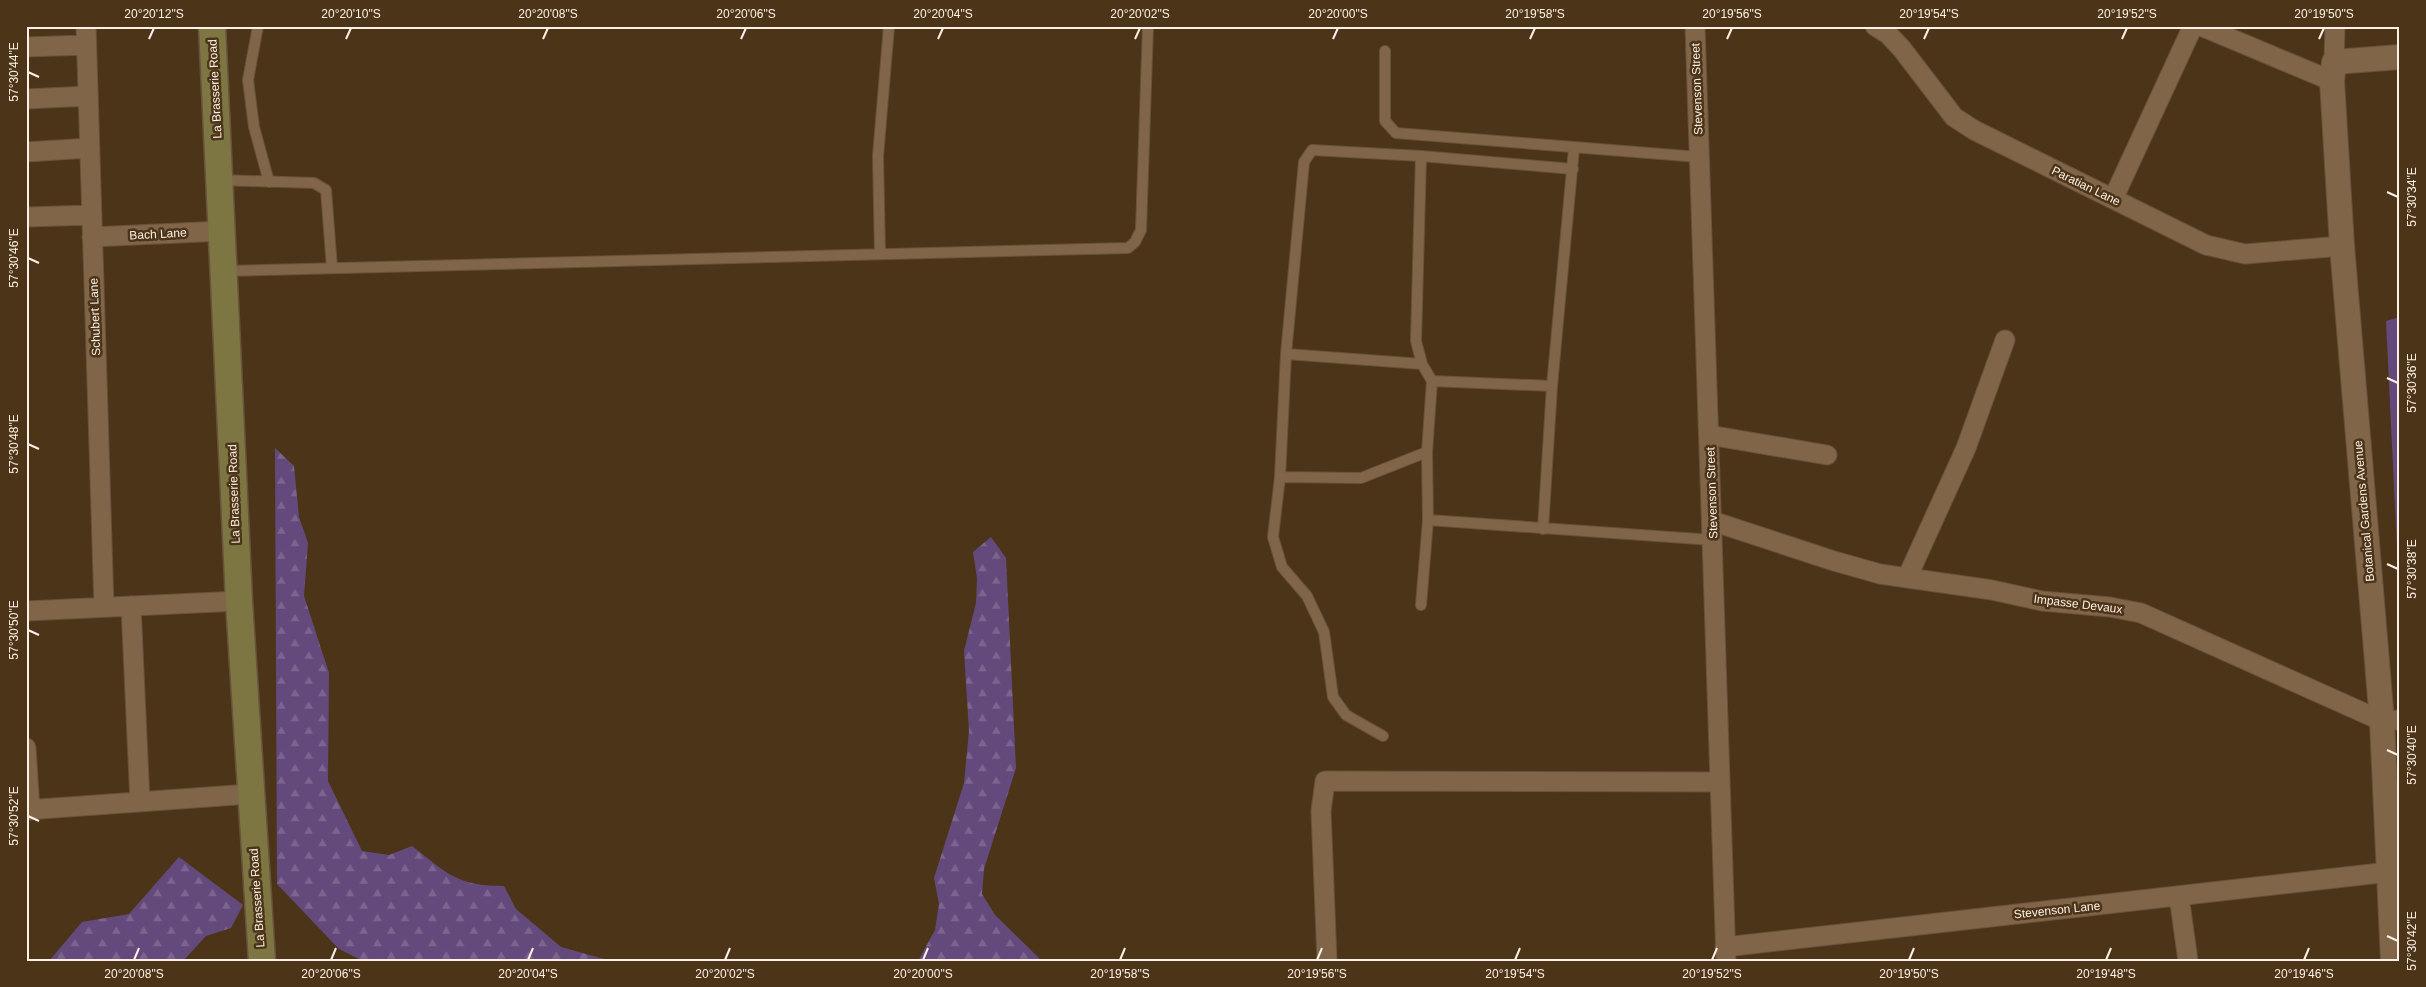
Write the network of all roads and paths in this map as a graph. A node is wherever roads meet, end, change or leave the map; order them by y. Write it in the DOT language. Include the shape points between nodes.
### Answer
graph roads {
  1 [pos="212,26"];
  2 [pos="258,26"];
  3 [pos="889,26"];
  4 [pos="1148,26"];
  5 [pos="1695,26"];
  6 [pos="1874,26"];
  7 [pos="2193,26"];
  8 [pos="2201,26"];
  9 [pos="2335,26"];
  10 [pos="86,36"];
  11 [pos="26,47"];
  12 [pos="1385,51"];
  13 [pos="2400,57"];
  14 [pos="2333,71"];
  15 [pos="88,96"];
  16 [pos="26,99"];
  17 [pos="90,148"];
  18 [pos="1574,148"];
  19 [pos="26,152"];
  20 [pos="1421,156"];
  21 [pos="1699,157"];
  22 [pos="1572,168"];
  23 [pos="220,180"];
  24 [pos="269,182"];
  25 [pos="2113,199"];
  26 [pos="92,215"];
  27 [pos="26,216"];
  28 [pos="223,231"];
  29 [pos="92,237"];
  30 [pos="2342,246"];
  31 [pos="880,254"];
  32 [pos="332,268"];
  33 [pos="225,271"];
  34 [pos="2006,340"];
  35 [pos="1286,354"];
  36 [pos="1422,364"];
  37 [pos="1432,381"];
  38 [pos="1552,386"];
  39 [pos="1709,436"];
  40 [pos="1427,452"];
  41 [pos="1827,455"];
  42 [pos="1280,476"];
  43 [pos="1428,520"];
  44 [pos="1712,521"];
  45 [pos="1543,528"];
  46 [pos="1713,540"];
  47 [pos="1907,578"];
  48 [pos="239,601"];
  49 [pos="1421,605"];
  50 [pos="131,606"];
  51 [pos="104,607"];
  52 [pos="26,610"];
  53 [pos="2391,721"];
  54 [pos="1383,736"];
  55 [pos="26,748"];
  56 [pos="1720,782"];
  57 [pos="250,794"];
  58 [pos="140,802"];
  59 [pos="28,810"];
  60 [pos="2395,872"];
  61 [pos="2179,896"];
  62 [pos="1725,954"];
  63 [pos="262,961"];
  64 [pos="1327,961"];
  65 [pos="2188,961"];
  66 [pos="2393,961"];
  1 -- 23 [label="main road, La Brasserie Road"];
  2 -- 24 [label="lane" via="248,80 254,127"];
  3 -- 31 [label="lane" via="878,156"];
  4 -- 31 [label="lane" via="1142,230 1128,248"];
  5 -- 21 [label="street, Stevenson Street"];
  6 -- 25 [label="street, Paratian Lane" via="1888,34 1902,49 1954,117"];
  7 -- 25 [label="street"];
  8 -- 14 [label="street"];
  9 -- 14 [label="street"];
  10 -- 11 [label="street"];
  10 -- 15 [label="street, Schubert Lane"];
  12 -- 18 [label="lane" via="1385,121 1396,133"];
  13 -- 14 [label="street"];
  14 -- 30 [label="street, Botanical Gardens Avenue"];
  15 -- 16 [label="street"];
  15 -- 17 [label="street, Schubert Lane"];
  17 -- 19 [label="street"];
  17 -- 26 [label="street, Schubert Lane"];
  18 -- 21 [label="lane"];
  18 -- 22 [label="lane"];
  20 -- 22 [label="lane"];
  20 -- 35 [label="lane" via="1312,150 1304,162"];
  20 -- 36 [label="lane" via="1416,341"];
  21 -- 39 [label="street, Stevenson Street"];
  22 -- 38 [label="lane"];
  23 -- 24 [label="lane"];
  23 -- 28 [label="main road, La Brasserie Road"];
  24 -- 32 [label="lane" via="314,183 326,190"];
  25 -- 30 [label="street, Paratian Lane" via="2206,245 2245,254"];
  26 -- 27 [label="street"];
  26 -- 29 [label="street, Schubert Lane"];
  28 -- 29 [label="street, Bach Lane"];
  28 -- 33 [label="main road, La Brasserie Road"];
  29 -- 51 [label="street, Schubert Lane"];
  30 -- 53 [label="street, Botanical Gardens Avenue"];
  31 -- 32 [label="lane"];
  32 -- 33 [label="lane"];
  33 -- 48 [label="main road, La Brasserie Road"];
  34 -- 47 [label="street" via="1966,448"];
  35 -- 36 [label="lane"];
  35 -- 42 [label="lane"];
  36 -- 37 [label="lane"];
  37 -- 38 [label="lane"];
  37 -- 40 [label="lane"];
  38 -- 45 [label="lane"];
  39 -- 41 [label="street"];
  39 -- 44 [label="street, Stevenson Street"];
  40 -- 42 [label="lane" via="1361,478"];
  40 -- 43 [label="lane"];
  42 -- 54 [label="lane" via="1273,537 1282,567 1307,596 1324,632 1333,697 1346,715"];
  43 -- 45 [label="lane"];
  43 -- 49 [label="lane"];
  44 -- 46 [label="street, Stevenson Street"];
  44 -- 47 [label="street, Impasse Devaux" via="1834,561"];
  45 -- 46 [label="lane"];
  46 -- 56 [label="street, Stevenson Street"];
  47 -- 53 [label="street, Impasse Devaux" via="2142,614"];
  48 -- 50 [label="street"];
  48 -- 57 [label="main road, La Brasserie Road"];
  50 -- 51 [label="street"];
  50 -- 58 [label="street"];
  51 -- 52 [label="street"];
  53 -- 60 [label="street, Botanical Gardens Avenue"];
  55 -- 59 [label="street"];
  56 -- 62 [label="street, Stevenson Street"];
  56 -- 64 [label="street" via="1325,781 1321,811"];
  57 -- 58 [label="street"];
  57 -- 63 [label="main road, La Brasserie Road"];
  58 -- 59 [label="street"];
  60 -- 61 [label="street, Stevenson Lane"];
  60 -- 66 [label="street, Botanical Gardens Avenue"];
  61 -- 62 [label="street, Stevenson Lane"];
  61 -- 65 [label="street"];
}
